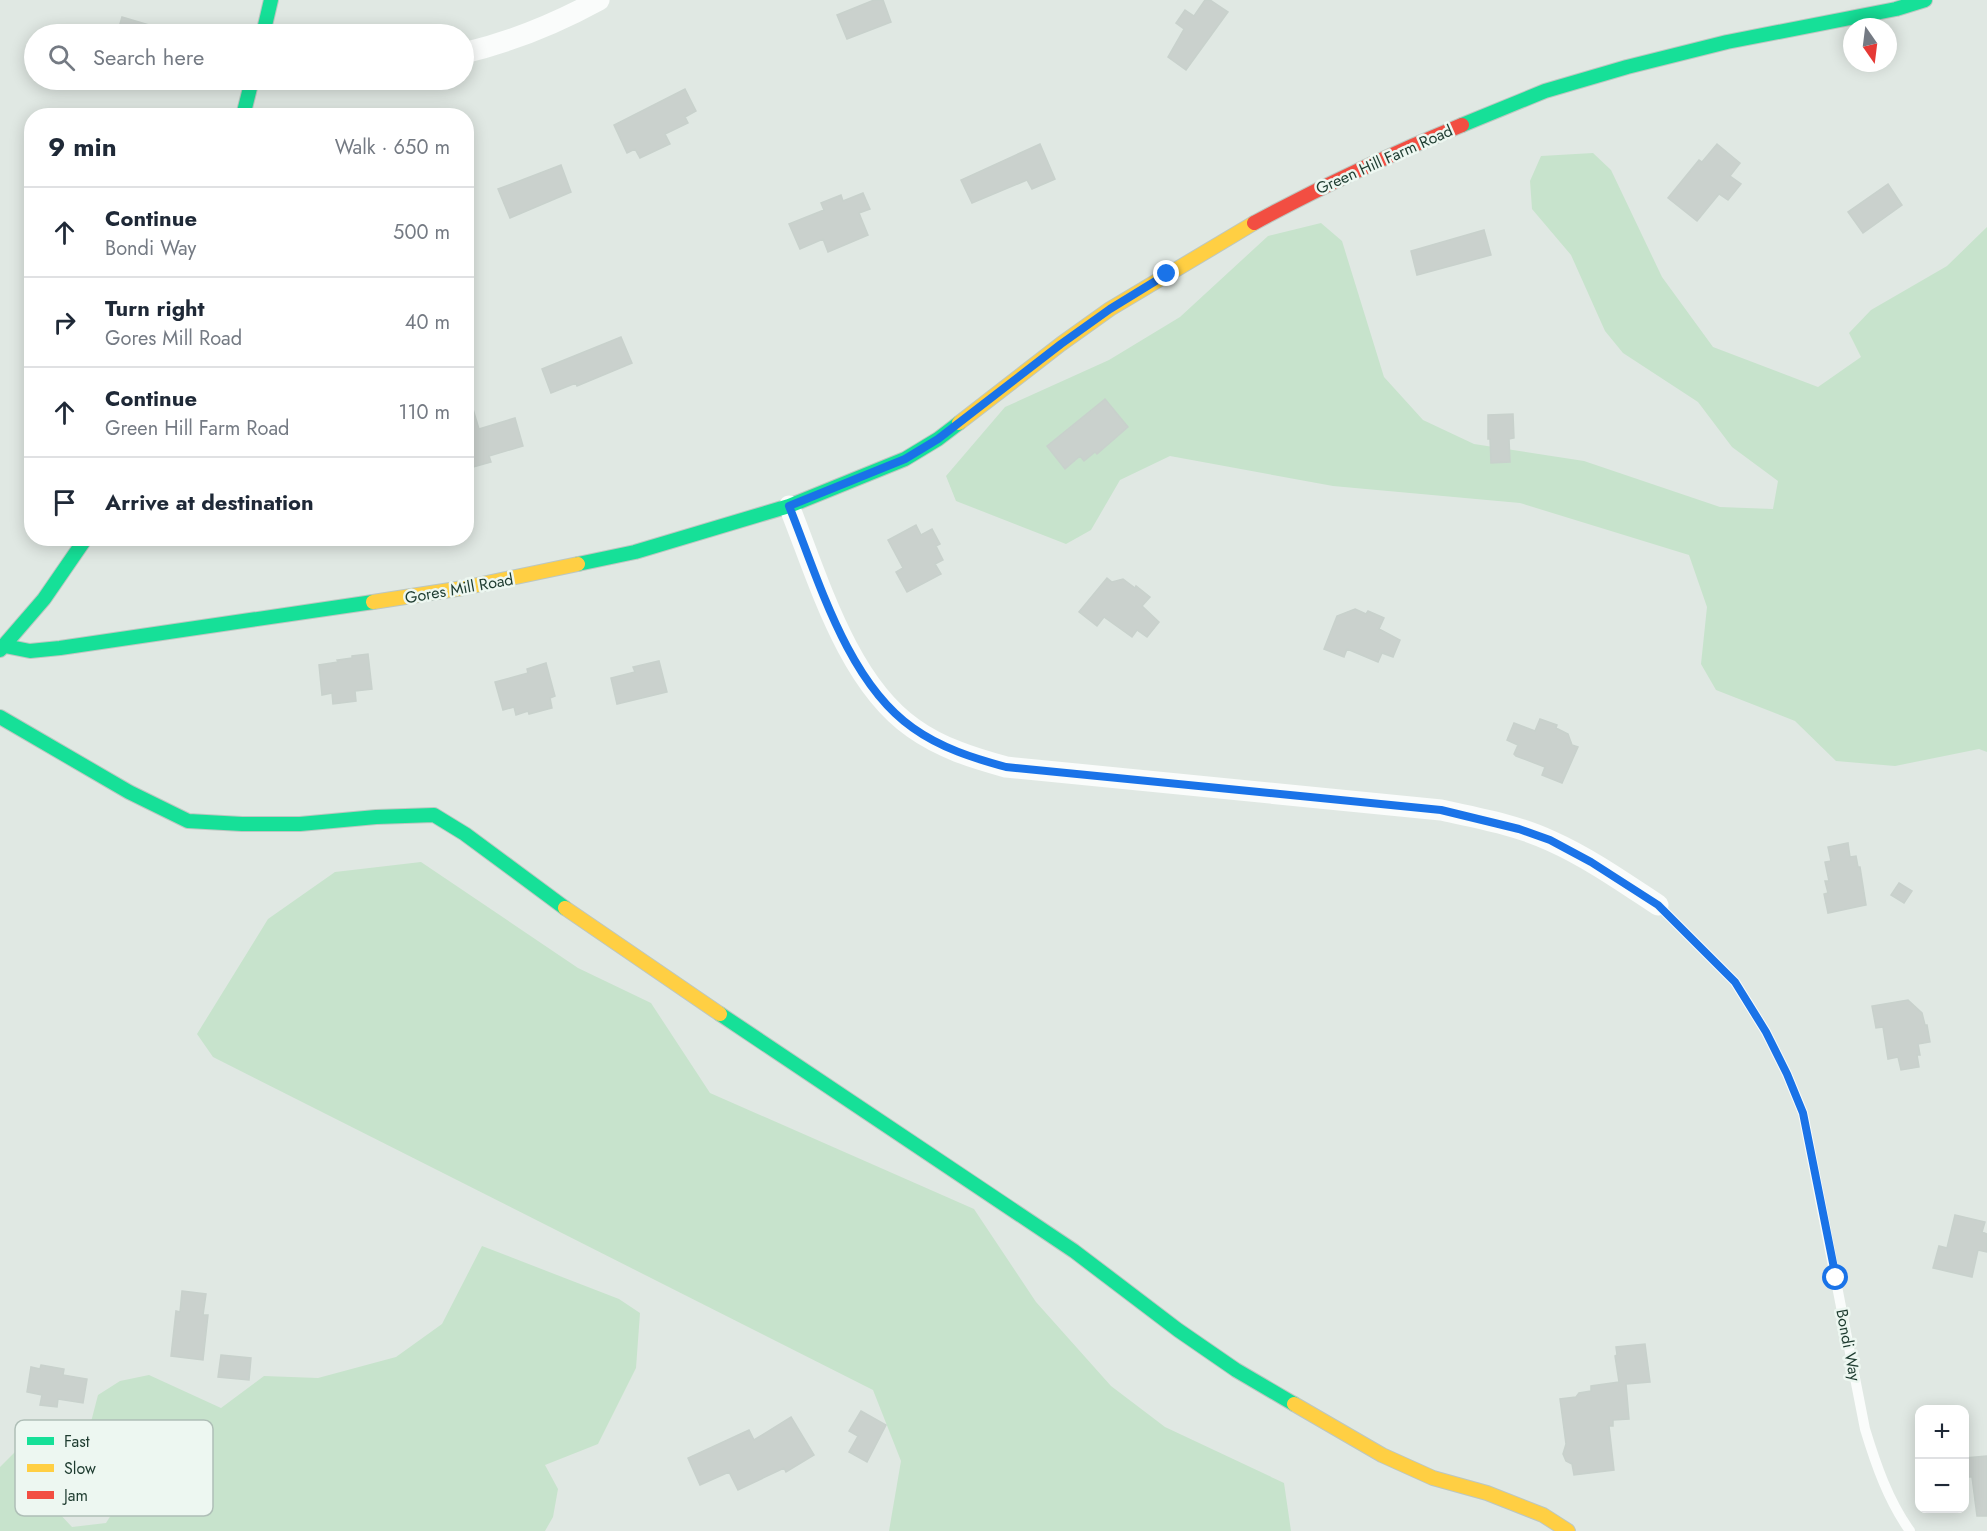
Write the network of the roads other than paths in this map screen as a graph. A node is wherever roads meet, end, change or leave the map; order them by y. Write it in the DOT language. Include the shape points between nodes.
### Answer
graph roads {
  1 [pos="271,0"];
  2 [pos="599,0"];
  3 [pos="1925,0"];
  4 [pos="265,24"];
  5 [pos="474,50"];
  6 [pos="250,90"];
  7 [pos="245,108"];
  8 [pos="905,459"];
  9 [pos="789,506"];
  10 [pos="81,546"];
  11 [pos="2,648"];
  12 [pos="0,717"];
  13 [pos="1658,905"];
  14 [pos="1568,1531"];
  15 [pos="1910,1531"];
  1 -- 4 [label="street"];
  2 -- 5 [label="street" via="548,24"];
  3 -- 8 [label="street, Green Hill Farm Road" via="1627,67 1545,91 1389,155 1305,195 1110,309 938,439"];
  6 -- 7 [label="street"];
  8 -- 9 [label="street, Gores Mill Road"];
  9 -- 11 [label="street, Gores Mill Road" via="635,552 463,588 60,648"];
  9 -- 13 [label="street, Bondi Way" via="838,628 862,674 911,728 938,744 967,757 1006,767 1441,810 1479,818 1550,840"];
  10 -- 11 [label="street" via="44,599"];
  12 -- 14 [label="street" via="129,792 188,821 300,824 434,815 596,930 1074,1251 1236,1370 1382,1455 1433,1478 1543,1515"];
  13 -- 15 [label="lane, Bondi Way" via="1735,982 1766,1032 1799,1103 1865,1429 1878,1472"];
}
